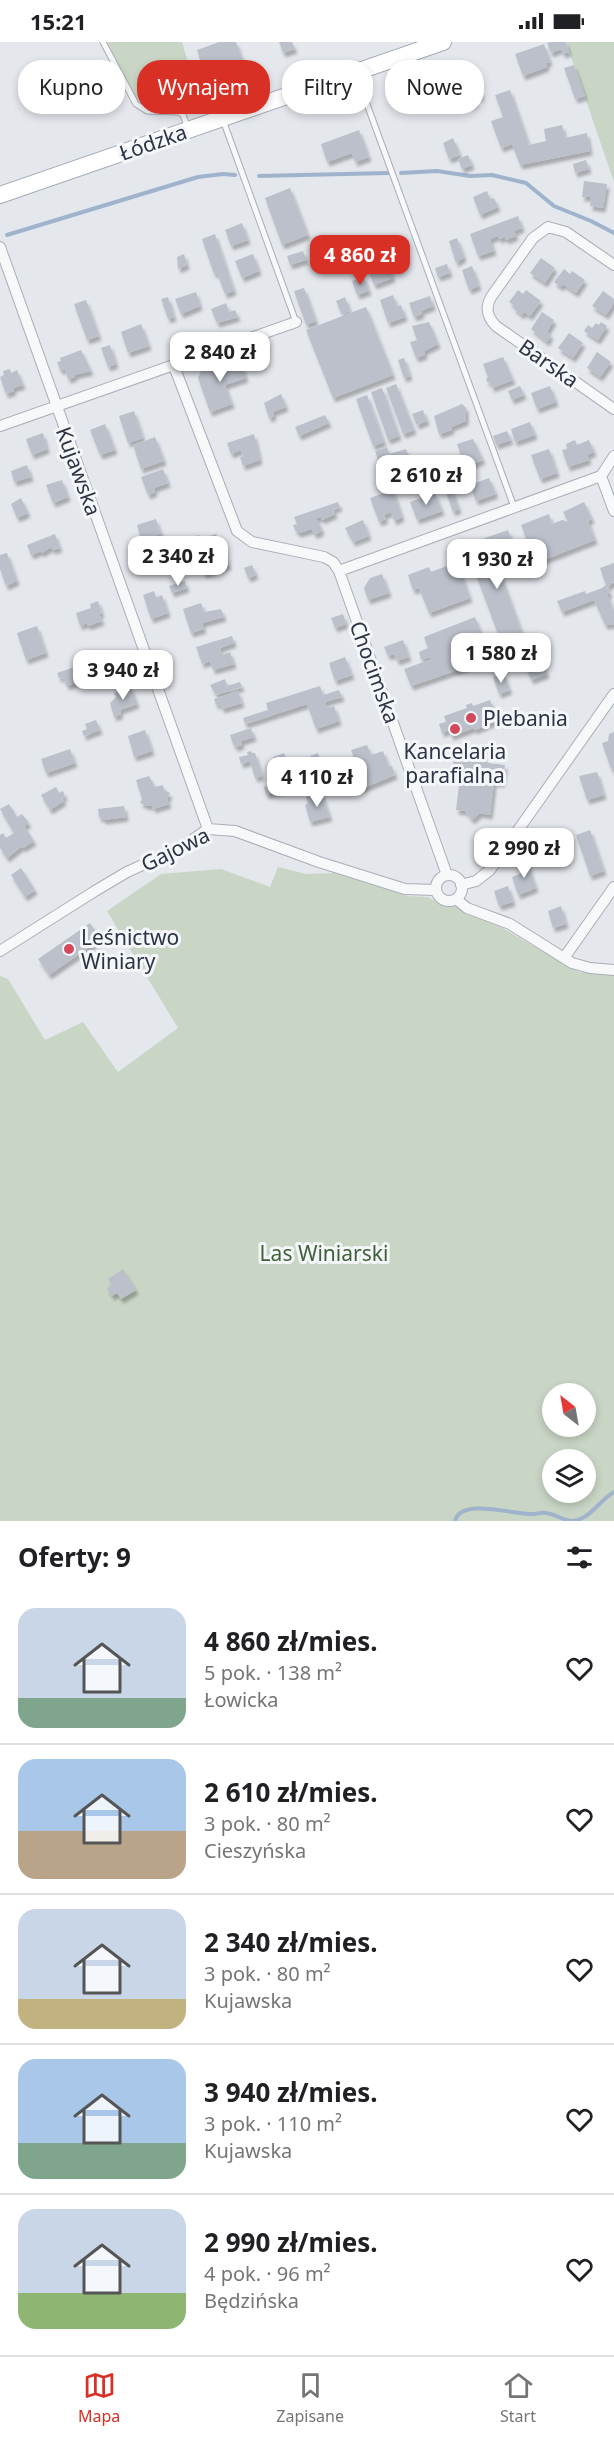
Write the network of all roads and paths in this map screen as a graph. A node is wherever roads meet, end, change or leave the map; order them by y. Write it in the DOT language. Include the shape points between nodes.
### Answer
graph roads {
  1 [pos="102,42"];
  2 [pos="443,42"];
  3 [pos="373,66"];
  4 [pos="282,97"];
  5 [pos="371,114"];
  6 [pos="222,118"];
  7 [pos="188,130"];
  8 [pos="0,195"];
  9 [pos="0,247"];
  10 [pos="614,265"];
  11 [pos="296,322"];
  12 [pos="174,366"];
  13 [pos="57,407"];
  14 [pos="614,409"];
  15 [pos="0,426"];
  16 [pos="614,456"];
  17 [pos="601,476"];
  18 [pos="514,507"];
  19 [pos="614,512"];
  20 [pos="339,570"];
  21 [pos="614,694"];
  22 [pos="208,829"];
  23 [pos="447,874"];
  24 [pos="461,885"];
  25 [pos="614,887"];
  26 [pos="435,890"];
  27 [pos="456,899"];
  28 [pos="0,951"];
  29 [pos="564,958"];
  30 [pos="614,970"];
  1 -- 7 [label="lane" via="135,104 147,111 179,112"];
  2 -- 3 [label="main road, Łódzka"];
  4 -- 6 [label="main road, Łódzka"];
  5 -- 18 [label="lane"];
  6 -- 7 [label="main road, Łódzka"];
  6 -- 11 [label="lane"];
  7 -- 8 [label="main road, Łódzka"];
  9 -- 13 [label="street, Kujawska"];
  10 -- 14 [label="street, Barska" via="566,232 548,227 533,238 491,297 487,313 496,326"];
  11 -- 12 [label="street"];
  12 -- 13 [label="street"];
  12 -- 20 [label="street" via="237,531 252,542 324,557"];
  13 -- 15 [label="street"];
  13 -- 22 [label="street, Kujawska"];
  16 -- 17 [label="street"];
  17 -- 18 [label="street"];
  17 -- 19 [label="street"];
  18 -- 20 [label="street"];
  20 -- 23 [label="street, Chocimska"];
  21 -- 24 [label="street" via="490,870 476,881"];
  22 -- 26 [label="street, Gajowa" via="235,831 405,889"];
  22 -- 28 [label="street, Gajowa" via="182,847 94,891"];
  23 -- 24 [label="street"];
  23 -- 26 [label="street" via="437,881"];
  24 -- 27 [label="street"];
  25 -- 29 [label="street"];
  26 -- 27 [label="street" via="443,899"];
  27 -- 29 [label="street" via="467,908 510,924"];
  29 -- 30 [label="street" via="581,966"];
}
